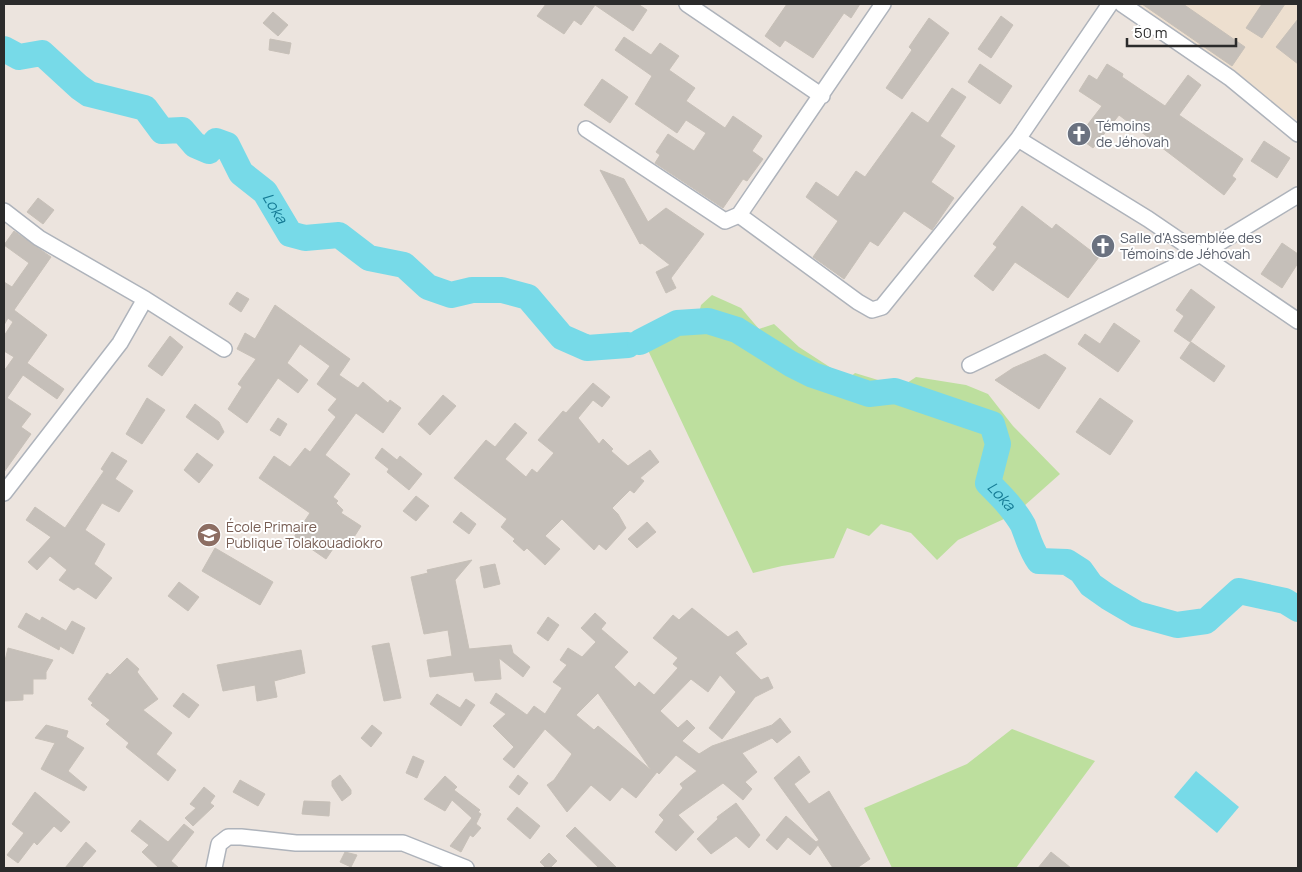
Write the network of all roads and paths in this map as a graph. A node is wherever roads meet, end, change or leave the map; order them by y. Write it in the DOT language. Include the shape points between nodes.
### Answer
graph roads {
  1 [pos="687,4"];
  2 [pos="883,4"];
  3 [pos="1110,4"];
  4 [pos="1122,4"];
  5 [pos="822,96"];
  6 [pos="586,129"];
  7 [pos="1298,134"];
  8 [pos="1018,138"];
  9 [pos="1298,196"];
  10 [pos="4,211"];
  11 [pos="739,215"];
  12 [pos="1199,255"];
  13 [pos="145,299"];
  14 [pos="1298,321"];
  15 [pos="224,349"];
  16 [pos="970,365"];
  17 [pos="4,494"];
  18 [pos="214,868"];
  19 [pos="466,868"];
  1 -- 5 [label="street"];
  2 -- 5 [label="street"];
  3 -- 8 [label="street"];
  4 -- 7 [label="street" via="1230,78"];
  5 -- 11 [label="street"];
  6 -- 11 [label="street" via="725,221"];
  8 -- 11 [label="street" via="882,307 872,310"];
  8 -- 12 [label="street" via="1148,219"];
  9 -- 12 [label="street"];
  10 -- 13 [label="street" via="39,238"];
  12 -- 14 [label="street"];
  12 -- 16 [label="street"];
  13 -- 15 [label="street"];
  13 -- 17 [label="street" via="120,343"];
  18 -- 19 [label="street" via="219,844 228,837 241,837 296,843 403,843"];
}
